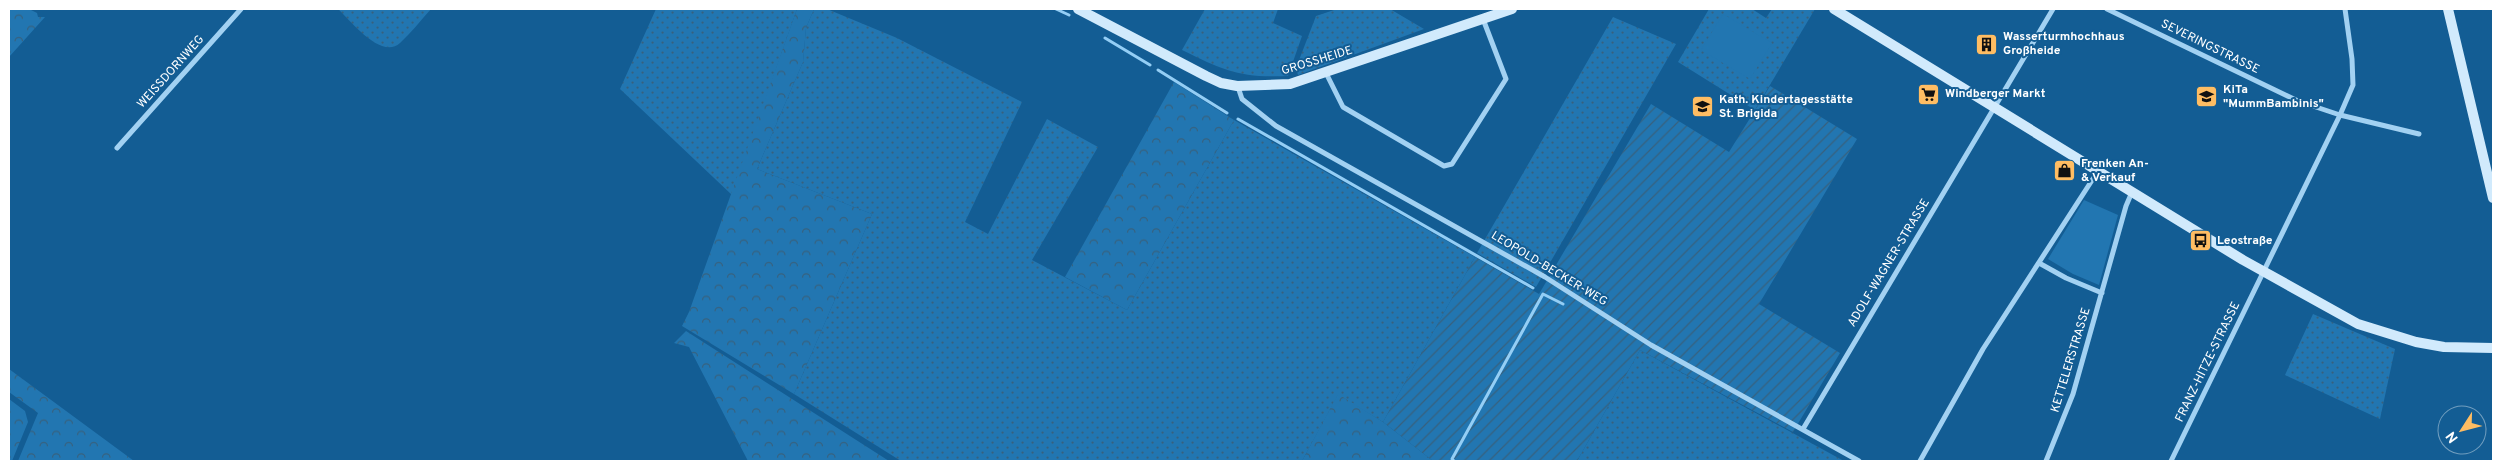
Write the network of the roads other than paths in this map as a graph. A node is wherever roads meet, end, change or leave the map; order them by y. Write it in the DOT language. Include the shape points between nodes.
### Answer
graph roads {
  1 [pos="241,9"];
  2 [pos="1078,9"];
  3 [pos="1512,9"];
  4 [pos="1834,9"];
  5 [pos="2053,9"];
  6 [pos="2107,9"];
  7 [pos="2345,9"];
  8 [pos="2448,9"];
  9 [pos="1483,19"];
  10 [pos="1326,73"];
  11 [pos="1237,86"];
  12 [pos="1994,108"];
  13 [pos="2340,115"];
  14 [pos="2419,134"];
  15 [pos="116,148"];
  16 [pos="2098,171"];
  17 [pos="2132,192"];
  18 [pos="2493,198"];
  19 [pos="2039,263"];
  20 [pos="2263,272"];
  21 [pos="2102,292"];
  22 [pos="2493,348"];
  23 [pos="1802,429"];
  24 [pos="1859,461"];
  25 [pos="1920,461"];
  26 [pos="2046,461"];
  27 [pos="2170,461"];
  1 -- 15 [label="street, WEISSDORNWEG"];
  2 -- 11 [label="street, GROSSHEIDE" via="1206,76"];
  3 -- 9 [label="street, GROSSHEIDE"];
  4 -- 12 [label="street"];
  5 -- 12 [label="street, ADOLF-WAGNER-STRASSE"];
  6 -- 13 [label="street, SEVERINGSTRASSE" via="2298,100"];
  7 -- 13 [label="street, FRANZ-HITZE-STRASSE" via="2353,84"];
  8 -- 18 [label="street"];
  9 -- 10 [label="street, GROSSHEIDE"];
  9 -- 10 [label="street" via="1506,79 1452,164 1444,166 1343,107"];
  10 -- 11 [label="street, GROSSHEIDE" via="1290,84"];
  11 -- 23 [label="street, LEOPOLD-BECKER-WEG" via="1242,99 1276,126 1545,276 1651,345"];
  12 -- 16 [label="street"];
  12 -- 23 [label="street, ADOLF-WAGNER-STRASSE"];
  13 -- 14 [label="street, SEVERINGSTRASSE"];
  13 -- 20 [label="street, FRANZ-HITZE-STRASSE"];
  16 -- 17 [label="street"];
  16 -- 19 [label="street"];
  17 -- 20 [label="street"];
  17 -- 21 [label="street, KETTELERSTRASSE"];
  19 -- 21 [label="street"];
  19 -- 25 [label="street" via="1983,349"];
  20 -- 22 [label="street" via="2358,324 2444,347"];
  20 -- 27 [label="street, FRANZ-HITZE-STRASSE"];
  21 -- 26 [label="street, KETTELERSTRASSE" via="2073,394"];
  23 -- 24 [label="street, LEOPOLD-BECKER-WEG"];
}
